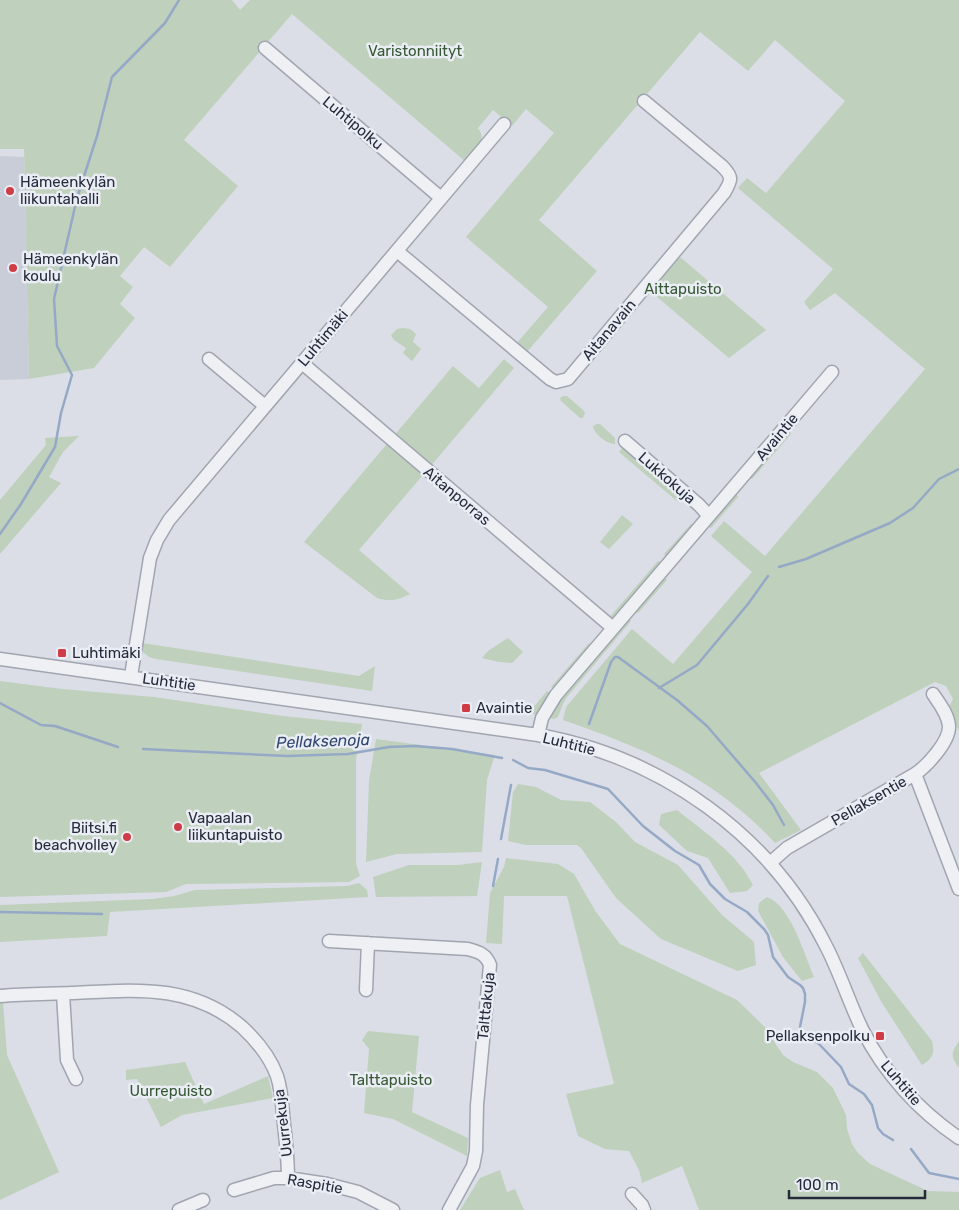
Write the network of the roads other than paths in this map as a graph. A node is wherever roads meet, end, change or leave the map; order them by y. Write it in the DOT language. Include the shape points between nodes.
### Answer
graph roads {
  1 [pos="265,48"];
  2 [pos="644,100"];
  3 [pos="504,124"];
  4 [pos="440,198"];
  5 [pos="397,251"];
  6 [pos="209,359"];
  7 [pos="302,362"];
  8 [pos="832,372"];
  9 [pos="265,406"];
  10 [pos="625,441"];
  11 [pos="709,516"];
  12 [pos="613,628"];
  13 [pos="0,659"];
  14 [pos="131,676"];
  15 [pos="933,694"];
  16 [pos="538,735"];
  17 [pos="915,774"];
  18 [pos="770,863"];
  19 [pos="959,889"];
  20 [pos="328,941"];
  21 [pos="368,943"];
  22 [pos="366,990"];
  23 [pos="63,994"];
  24 [pos="0,996"];
  25 [pos="76,1079"];
  26 [pos="959,1138"];
  27 [pos="288,1178"];
  28 [pos="234,1190"];
  29 [pos="632,1194"];
  30 [pos="203,1200"];
  31 [pos="185,1209"];
  32 [pos="393,1210"];
  33 [pos="449,1210"];
  34 [pos="644,1210"];
  1 -- 4 [label="street, Luhtipolku"];
  2 -- 5 [label="street, Aitanavain" via="729,173 730,184 568,379 556,382 550,378"];
  3 -- 4 [label="street, Luhtimäki"];
  4 -- 5 [label="street, Luhtimäki"];
  5 -- 7 [label="street, Luhtimäki"];
  6 -- 9 [label="street"];
  7 -- 9 [label="street, Luhtimäki"];
  7 -- 12 [label="street, Aitanporras"];
  8 -- 11 [label="street, Avaintie"];
  9 -- 14 [label="street, Luhtimäki" via="177,510 157,540 147,571"];
  10 -- 11 [label="street, Lukkokuja"];
  11 -- 12 [label="street, Avaintie"];
  12 -- 16 [label="street, Avaintie" via="556,695 542,718"];
  13 -- 14 [label="street, Luhtitie"];
  14 -- 16 [label="street, Luhtitie"];
  15 -- 17 [label="street" via="946,715 948,735 929,762"];
  16 -- 18 [label="street, Luhtitie" via="596,750 656,775 718,814"];
  17 -- 18 [label="street, Pellaksentie" via="787,848"];
  17 -- 19 [label="street, Pellaksentie"];
  18 -- 26 [label="street, Luhtitie" via="812,921 837,968 862,1030 881,1060 920,1107"];
  20 -- 21 [label="street, Talttakuja"];
  21 -- 22 [label="street"];
  21 -- 33 [label="street, Talttakuja" via="468,949 482,953 490,965 476,1151 473,1166"];
  23 -- 24 [label="street, Uurrekuja"];
  23 -- 25 [label="street" via="67,1060"];
  23 -- 27 [label="street, Uurrekuja" via="168,992 214,1007 239,1025 262,1048 277,1076"];
  27 -- 28 [label="street, Raspitie" via="274,1178"];
  27 -- 32 [label="street, Raspitie" via="358,1192"];
  29 -- 34 [label="street"];
  30 -- 31 [label="street"];
}
